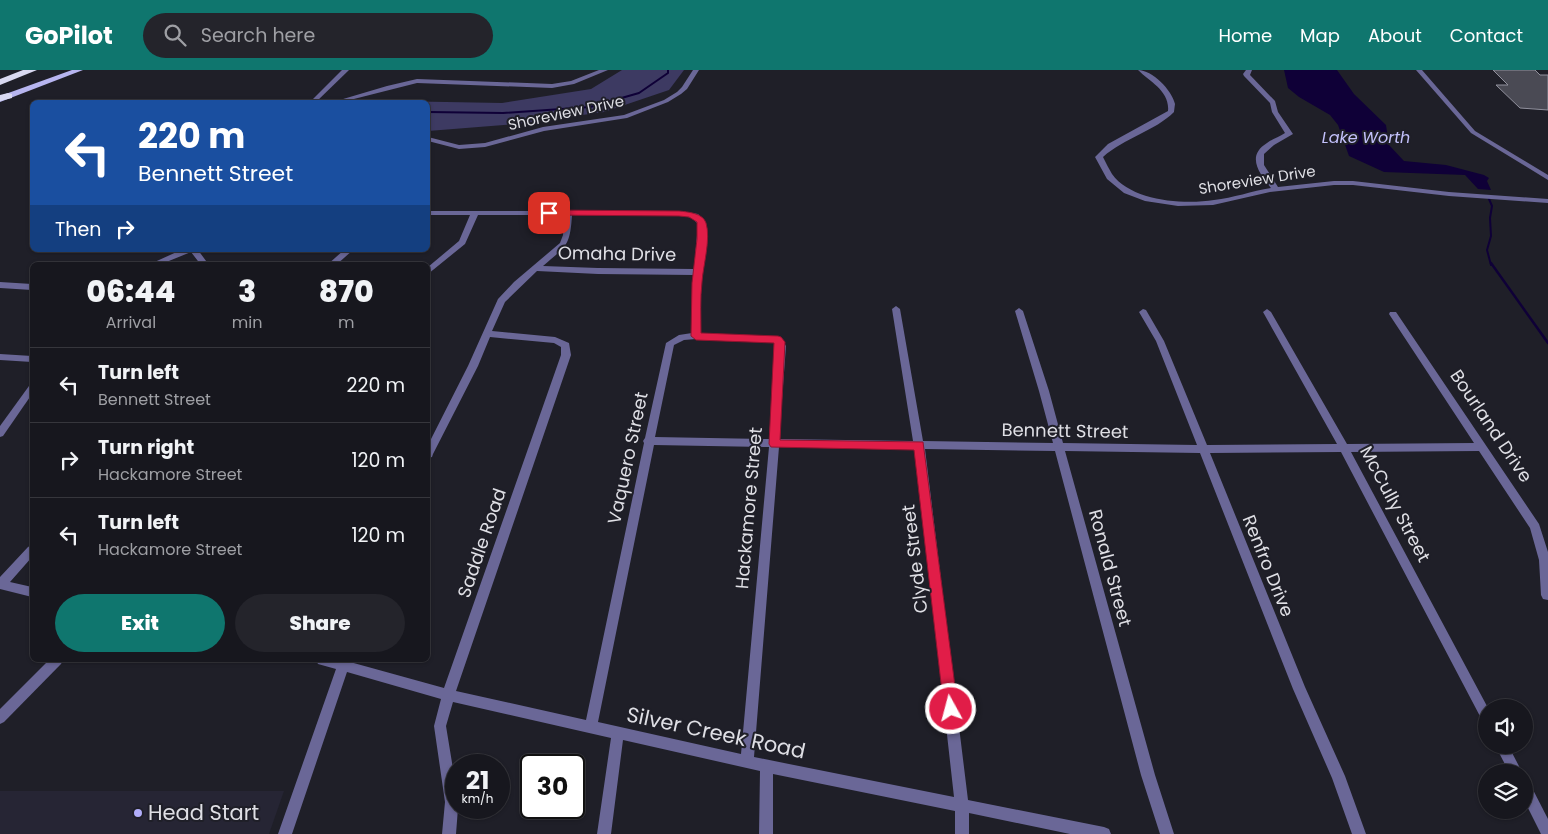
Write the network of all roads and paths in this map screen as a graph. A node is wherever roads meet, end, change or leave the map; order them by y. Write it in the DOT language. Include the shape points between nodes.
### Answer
graph roads {
  1 [pos="4,70"];
  2 [pos="32,70"];
  3 [pos="79,70"];
  4 [pos="346,70"];
  5 [pos="605,70"];
  6 [pos="696,70"];
  7 [pos="1141,70"];
  8 [pos="1249,70"];
  9 [pos="1419,70"];
  10 [pos="0,72"];
  11 [pos="0,82"];
  12 [pos="3,98"];
  13 [pos="315,100"];
  14 [pos="343,100"];
  15 [pos="430,140"];
  16 [pos="1548,178"];
  17 [pos="1276,189"];
  18 [pos="1548,201"];
  19 [pos="430,212"];
  20 [pos="474,213"];
  21 [pos="568,213"];
  22 [pos="183,252"];
  23 [pos="347,252"];
  24 [pos="159,262"];
  25 [pos="335,262"];
  26 [pos="536,268"];
  27 [pos="430,269"];
  28 [pos="698,272"];
  29 [pos="0,285"];
  30 [pos="30,286"];
  31 [pos="896,309"];
  32 [pos="1019,311"];
  33 [pos="1143,312"];
  34 [pos="1267,312"];
  35 [pos="1393,314"];
  36 [pos="486,334"];
  37 [pos="696,336"];
  38 [pos="0,357"];
  39 [pos="30,359"];
  40 [pos="30,391"];
  41 [pos="0,433"];
  42 [pos="648,442"];
  43 [pos="775,444"];
  44 [pos="919,445"];
  45 [pos="1060,447"];
  46 [pos="1481,447"];
  47 [pos="1202,449"];
  48 [pos="430,450"];
  49 [pos="1345,450"];
  50 [pos="30,552"];
  51 [pos="1,584"];
  52 [pos="30,591"];
  53 [pos="1547,595"];
  54 [pos="56,662"];
  55 [pos="344,662"];
  56 [pos="448,695"];
  57 [pos="1478,701"];
  58 [pos="0,718"];
  59 [pos="591,725"];
  60 [pos="618,732"];
  61 [pos="747,762"];
  62 [pos="767,766"];
  63 [pos="1533,805"];
  64 [pos="962,806"];
  65 [pos="285,834"];
  66 [pos="449,834"];
  67 [pos="604,834"];
  68 [pos="766,834"];
  69 [pos="962,834"];
  70 [pos="1104,834"];
  71 [pos="1167,834"];
  72 [pos="1359,834"];
  73 [pos="1548,834"];
  1 -- 10 [label="highway"];
  2 -- 11 [label="highway"];
  3 -- 12 [label="main road"];
  4 -- 13 [label="street"];
  5 -- 14 [label="street" via="572,83 552,86 417,81"];
  6 -- 15 [label="street, Shoreview Drive" via="679,93 625,116 543,129 486,145 459,147"];
  7 -- 17 [label="street, Shoreview Drive" via="1163,87 1172,104 1171,112 1111,146 1099,157 1110,177 1119,185 1148,199 1186,204 1213,203"];
  8 -- 17 [label="street" via="1247,76 1273,102 1275,112 1289,134 1265,146 1259,160 1261,170"];
  9 -- 16 [label="street" via="1473,132"];
  17 -- 18 [label="street, Shoreview Drive" via="1353,183"];
  19 -- 20 [label="street"];
  20 -- 21 [label="street"];
  20 -- 27 [label="street" via="462,242"];
  21 -- 26 [label="street" via="567,236 563,244"];
  21 -- 28 [label="street" via="679,213 697,218 702,223"];
  22 -- 24 [label="street"];
  23 -- 25 [label="street"];
  26 -- 28 [label="street, Omaha Drive"];
  26 -- 36 [label="street" via="501,301"];
  28 -- 37 [label="street"];
  29 -- 30 [label="street"];
  31 -- 44 [label="street, Clyde Street"];
  32 -- 45 [label="street, Ronald Street"];
  33 -- 47 [label="street, Renfro Drive" via="1160,341"];
  34 -- 49 [label="street, McCully Street"];
  35 -- 46 [label="street, Bourland Drive"];
  36 -- 48 [label="street"];
  36 -- 56 [label="street, Saddle Road" via="555,340 566,345 566,355"];
  37 -- 42 [label="street, Vaquero Street" via="682,337 670,343"];
  37 -- 43 [label="street, Hackamore Street" via="778,339"];
  38 -- 39 [label="street"];
  40 -- 41 [label="street"];
  42 -- 43 [label="street, Bennett Street"];
  42 -- 59 [label="street, Vaquero Street"];
  43 -- 44 [label="street, Bennett Street"];
  43 -- 61 [label="street, Hackamore Street"];
  44 -- 45 [label="street, Bennett Street"];
  44 -- 64 [label="street, Clyde Street"];
  45 -- 47 [label="street, Bennett Street"];
  45 -- 71 [label="street, Ronald Street" via="1145,766"];
  46 -- 49 [label="street, Bennett Street"];
  46 -- 53 [label="street, Bourland Drive" via="1536,527 1545,560"];
  47 -- 49 [label="street, Bennett Street"];
  47 -- 72 [label="street, Renfro Drive"];
  49 -- 57 [label="street, McCully Street"];
  50 -- 51 [label="street"];
  51 -- 52 [label="street"];
  54 -- 58 [label="street"];
  55 -- 56 [label="street, Silver Creek Road"];
  55 -- 65 [label="street"];
  56 -- 59 [label="street, Silver Creek Road"];
  56 -- 66 [label="street, Saddle Road" via="440,726 452,802"];
  59 -- 60 [label="street, Silver Creek Road"];
  60 -- 61 [label="street, Silver Creek Road"];
  60 -- 67 [label="street"];
  61 -- 62 [label="street, Silver Creek Road"];
  62 -- 64 [label="street, Silver Creek Road"];
  62 -- 68 [label="street"];
  63 -- 73 [label="street"];
  64 -- 69 [label="street, Clyde Street"];
  64 -- 70 [label="street, Silver Creek Road"];
}
